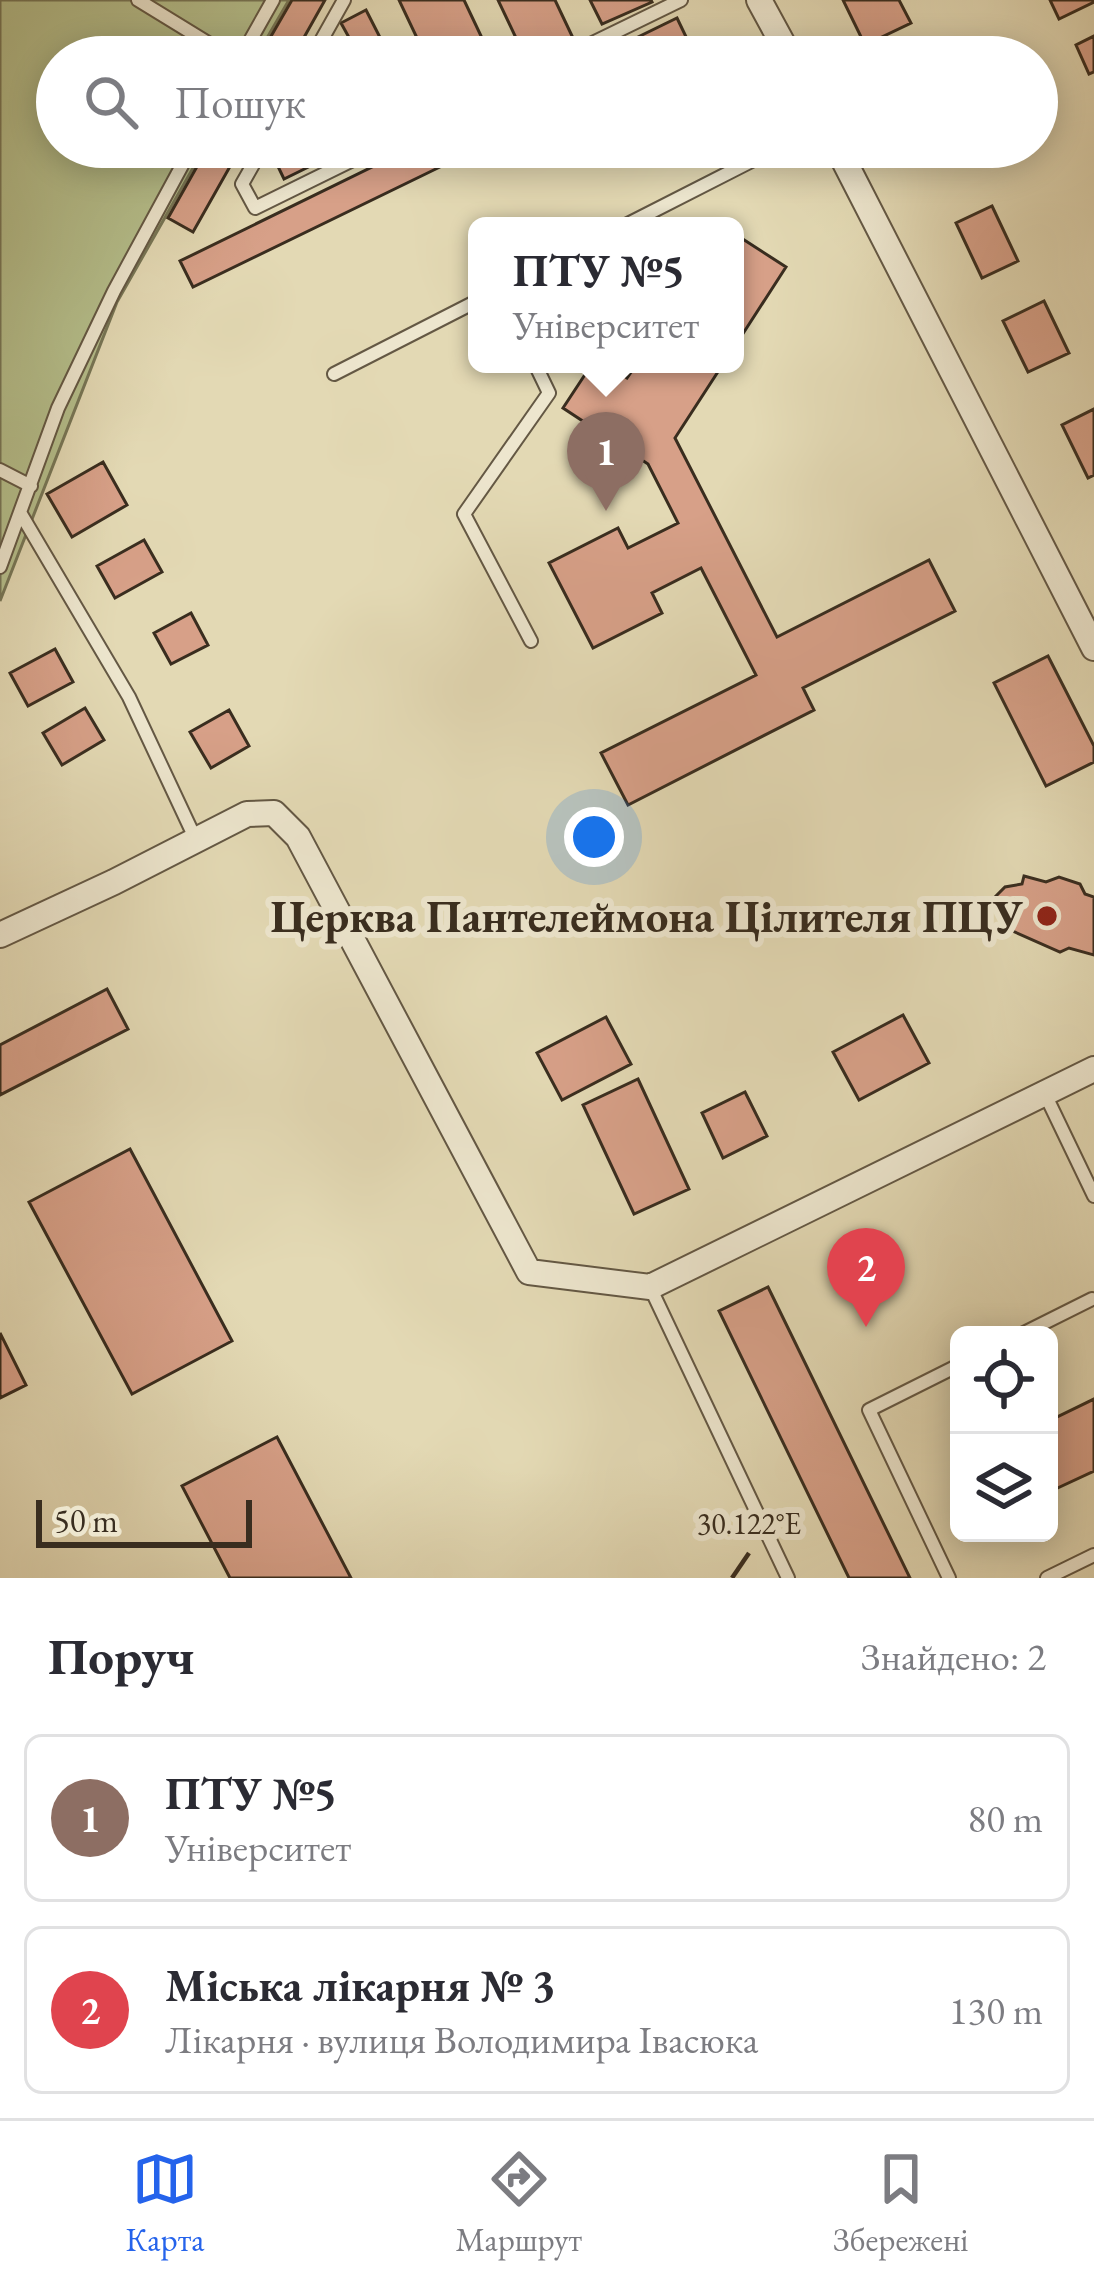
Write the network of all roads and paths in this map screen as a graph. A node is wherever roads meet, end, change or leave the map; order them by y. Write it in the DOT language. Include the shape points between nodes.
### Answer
graph roads {
  1 [pos="138,0"];
  2 [pos="273,0"];
  3 [pos="344,0"];
  4 [pos="759,0"];
  5 [pos="674,2"];
  6 [pos="197,36"];
  7 [pos="253,36"];
  8 [pos="324,36"];
  9 [pos="606,36"];
  10 [pos="779,36"];
  11 [pos="181,168"];
  12 [pos="251,168"];
  13 [pos="336,168"];
  14 [pos="738,168"];
  15 [pos="848,168"];
  16 [pos="642,217"];
  17 [pos="468,306"];
  18 [pos="540,373"];
  19 [pos="334,374"];
  20 [pos="0,470"];
  21 [pos="31,486"];
  22 [pos="21,514"];
  23 [pos="0,567"];
  24 [pos="531,640"];
  25 [pos="1094,649"];
  26 [pos="196,840"];
  27 [pos="0,934"];
  28 [pos="1094,1069"];
  29 [pos="1045,1094"];
  30 [pos="1094,1196"];
  31 [pos="650,1287"];
  32 [pos="1093,1299"];
  33 [pos="1038,1326"];
  34 [pos="950,1370"];
  35 [pos="1094,1555"];
  36 [pos="788,1578"];
  37 [pos="950,1578"];
  38 [pos="1047,1578"];
  1 -- 6 [label="lane"];
  2 -- 7 [label="lane"];
  3 -- 8 [label="lane"];
  4 -- 10 [label="street"];
  5 -- 9 [label="lane"];
  11 -- 21 [label="lane" via="58,408"];
  12 -- 13 [label="lane" via="242,184 255,208"];
  14 -- 16 [label="lane"];
  15 -- 25 [label="street"];
  17 -- 19 [label="lane"];
  18 -- 24 [label="lane" via="549,393 464,514"];
  20 -- 21 [label="lane"];
  21 -- 22 [label="lane"];
  22 -- 23 [label="lane"];
  22 -- 26 [label="lane" via="129,697"];
  26 -- 27 [label="street"];
  26 -- 31 [label="street" via="247,814 274,812 298,837 529,1272"];
  28 -- 29 [label="street"];
  29 -- 30 [label="lane"];
  29 -- 31 [label="street"];
  31 -- 36 [label="lane"];
  32 -- 33 [label="lane"];
  34 -- 37 [label="lane" via="869,1410"];
  35 -- 38 [label="lane"];
}
